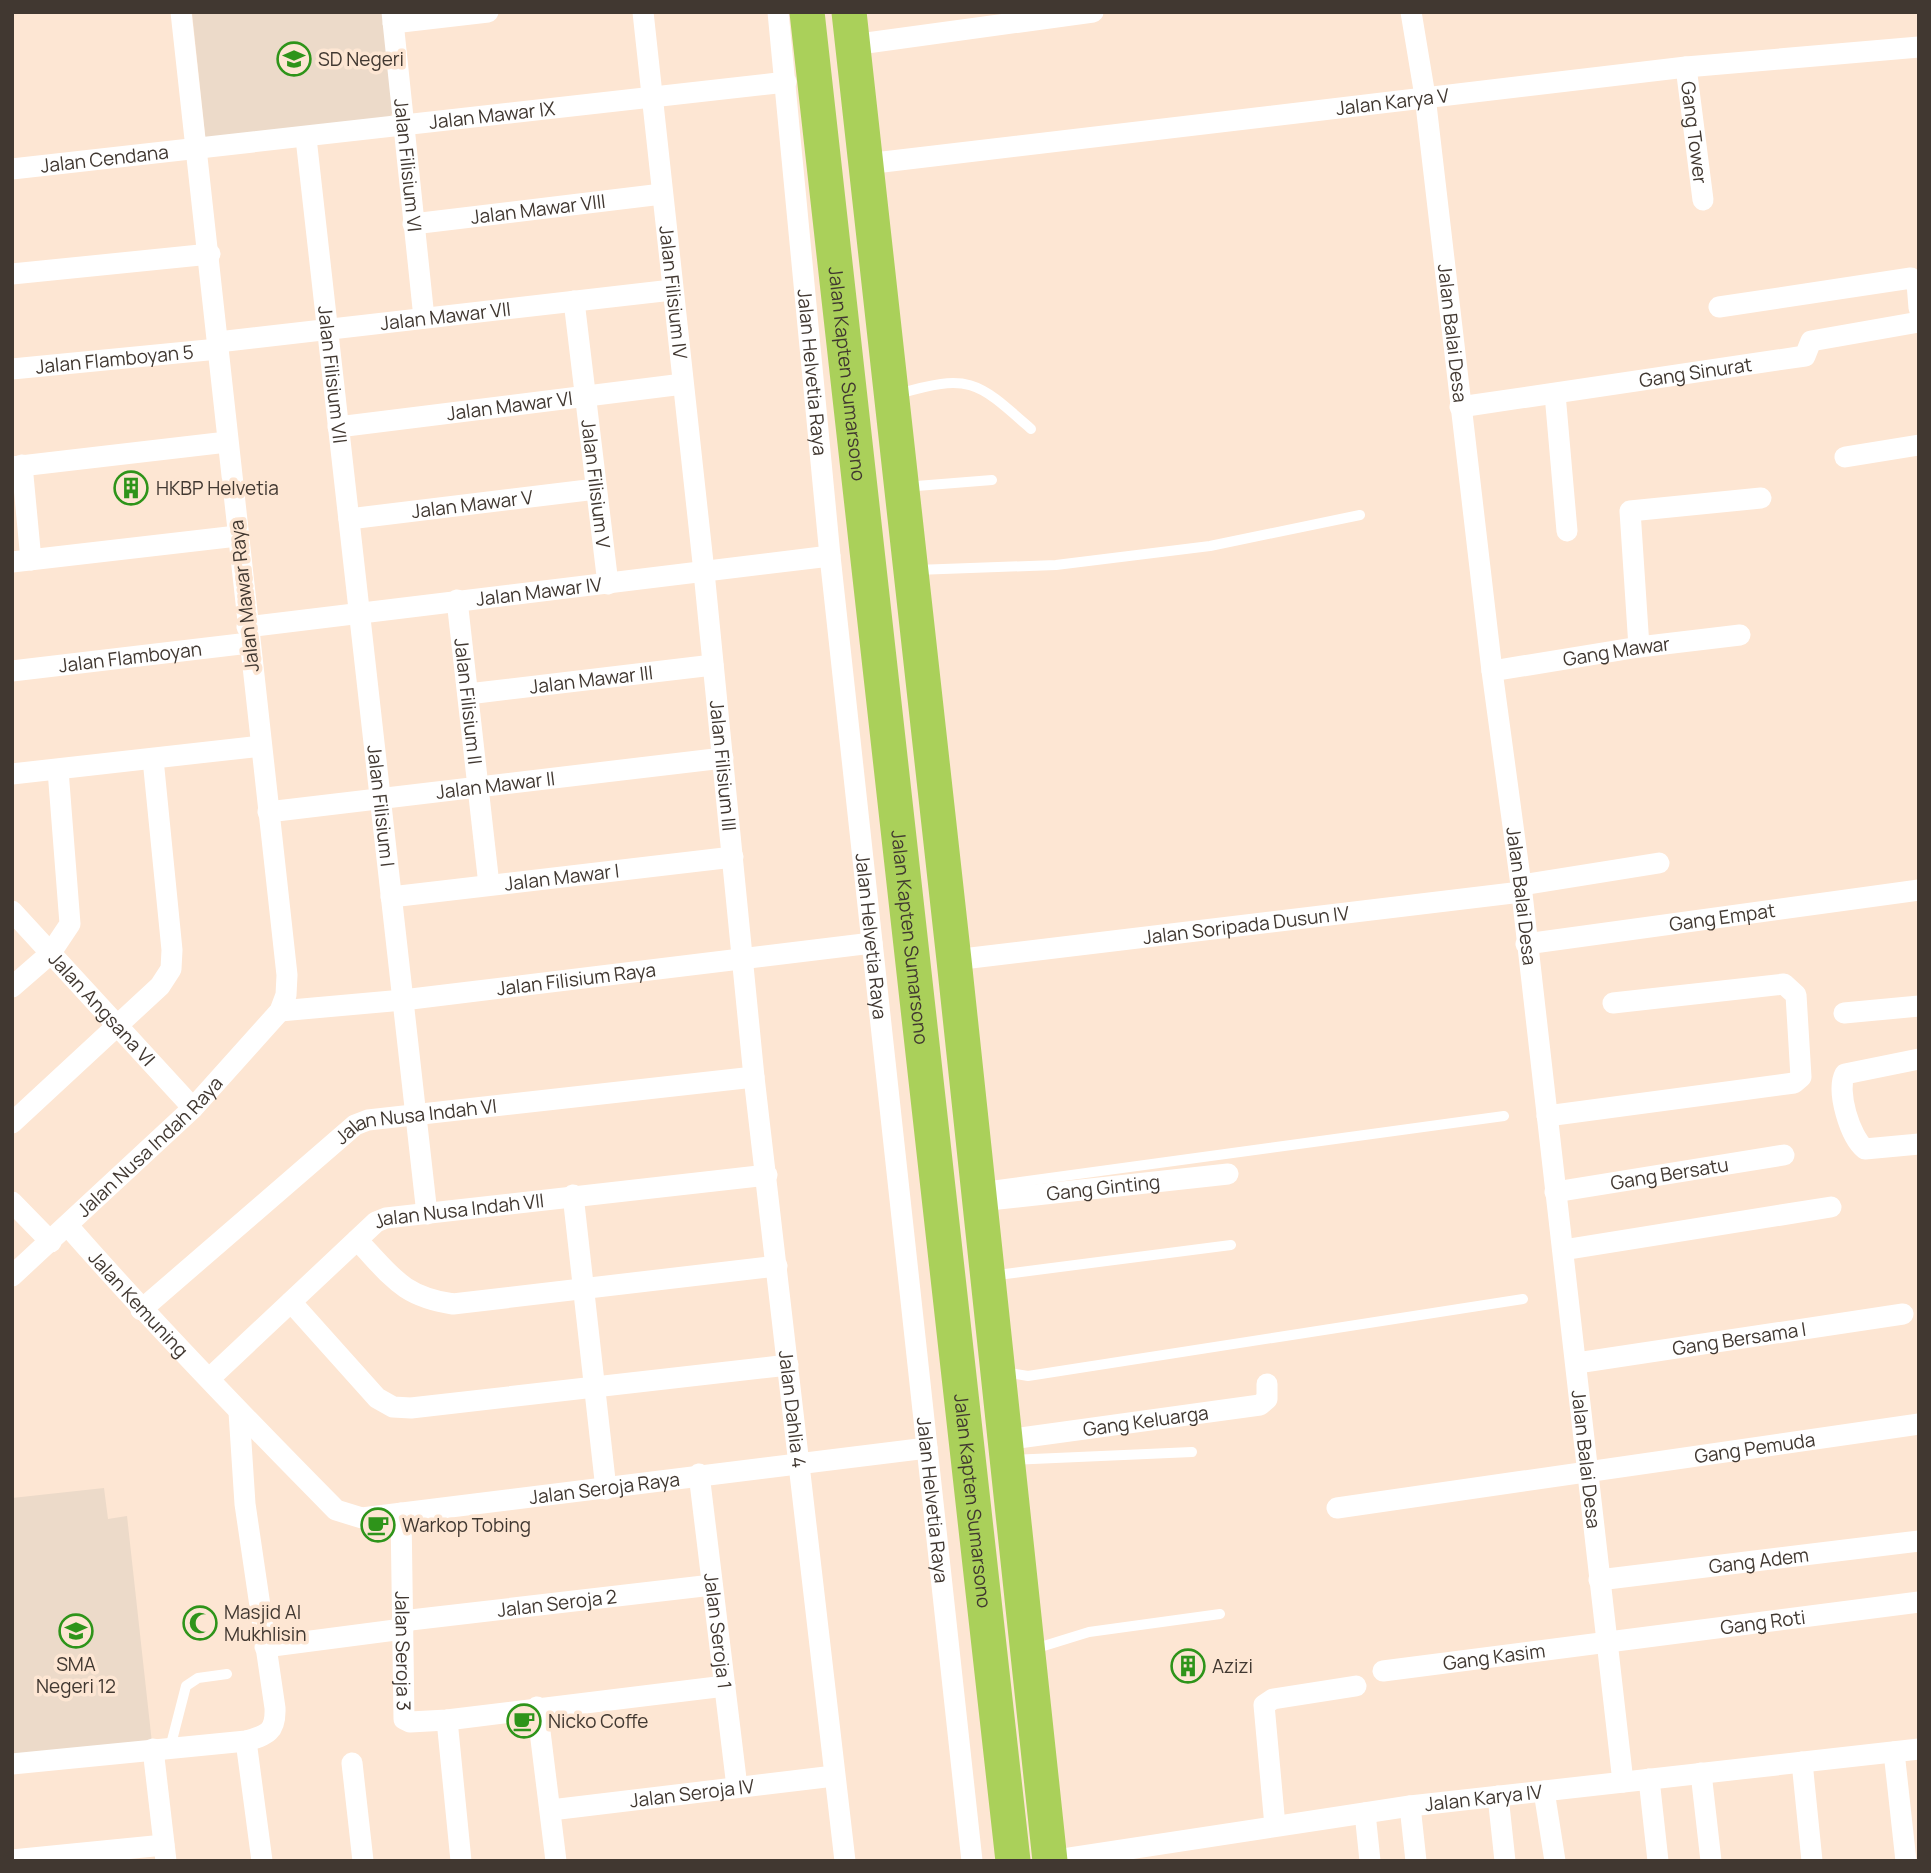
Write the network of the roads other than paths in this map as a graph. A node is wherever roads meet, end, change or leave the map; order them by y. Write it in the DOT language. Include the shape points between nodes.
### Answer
graph roads {
  1 [pos="181,12"];
  2 [pos="488,12"];
  3 [pos="643,12"];
  4 [pos="778,12"];
  5 [pos="807,12"];
  6 [pos="1093,12"];
  7 [pos="1410,12"];
  8 [pos="392,18"];
  9 [pos="851,28"];
  10 [pos="1919,47"];
  11 [pos="1686,67"];
  12 [pos="786,82"];
  13 [pos="650,96"];
  14 [pos="1425,96"];
  15 [pos="403,126"];
  16 [pos="306,138"];
  17 [pos="198,150"];
  18 [pos="866,164"];
  19 [pos="12,169"];
  20 [pos="662,194"];
  21 [pos="1703,200"];
  22 [pos="413,224"];
  23 [pos="210,254"];
  24 [pos="12,274"];
  25 [pos="672,290"];
  26 [pos="573,301"];
  27 [pos="1719,307"];
  28 [pos="1919,308"];
  29 [pos="424,318"];
  30 [pos="1919,322"];
  31 [pos="327,329"];
  32 [pos="218,345"];
  33 [pos="12,369"];
  34 [pos="683,384"];
  35 [pos="1555,394"];
  36 [pos="892,395"];
  37 [pos="585,396"];
  38 [pos="1460,407"];
  39 [pos="338,427"];
  40 [pos="1031,429"];
  41 [pos="227,442"];
  42 [pos="1919,445"];
  43 [pos="1845,457"];
  44 [pos="17,466"];
  45 [pos="992,480"];
  46 [pos="902,487"];
  47 [pos="596,489"];
  48 [pos="1761,498"];
  49 [pos="1360,515"];
  50 [pos="349,519"];
  51 [pos="1567,531"];
  52 [pos="237,536"];
  53 [pos="830,556"];
  54 [pos="22,561"];
  55 [pos="911,571"];
  56 [pos="704,572"];
  57 [pos="608,584"];
  58 [pos="457,600"];
  59 [pos="359,612"];
  60 [pos="248,635"];
  61 [pos="1740,635"];
  62 [pos="1639,647"];
  63 [pos="713,665"];
  64 [pos="12,671"];
  65 [pos="1492,671"];
  66 [pos="468,694"];
  67 [pos="261,746"];
  68 [pos="932,756"];
  69 [pos="723,758"];
  70 [pos="153,759"];
  71 [pos="890,761"];
  72 [pos="58,770"];
  73 [pos="12,774"];
  74 [pos="479,788"];
  75 [pos="379,797"];
  76 [pos="268,812"];
  77 [pos="733,857"];
  78 [pos="1659,863"];
  79 [pos="489,885"];
  80 [pos="1521,889"];
  81 [pos="1919,890"];
  82 [pos="391,897"];
  83 [pos="12,911"];
  84 [pos="872,943"];
  85 [pos="1526,944"];
  86 [pos="50,954"];
  87 [pos="744,958"];
  88 [pos="962,959"];
  89 [pos="12,987"];
  90 [pos="403,1000"];
  91 [pos="1614,1003"];
  92 [pos="1919,1006"];
  93 [pos="281,1011"];
  94 [pos="1844,1013"];
  95 [pos="117,1028"];
  96 [pos="1919,1059"];
  97 [pos="754,1077"];
  98 [pos="193,1108"];
  99 [pos="416,1115"];
  100 [pos="1547,1115"];
  101 [pos="1504,1116"];
  102 [pos="12,1123"];
  103 [pos="1919,1144"];
  104 [pos="1783,1155"];
  105 [pos="1228,1174"];
  106 [pos="767,1175"];
  107 [pos="1555,1192"];
  108 [pos="979,1194"];
  109 [pos="573,1195"];
  110 [pos="12,1202"];
  111 [pos="1830,1208"];
  112 [pos="427,1214"];
  113 [pos="68,1226"];
  114 [pos="357,1240"];
  115 [pos="51,1242"];
  116 [pos="1231,1245"];
  117 [pos="1563,1250"];
  118 [pos="777,1266"];
  119 [pos="12,1276"];
  120 [pos="988,1276"];
  121 [pos="582,1287"];
  122 [pos="1523,1299"];
  123 [pos="291,1302"];
  124 [pos="141,1310"];
  125 [pos="1903,1314"];
  126 [pos="1577,1363"];
  127 [pos="788,1365"];
  128 [pos="998,1371"];
  129 [pos="210,1378"];
  130 [pos="1267,1384"];
  131 [pos="594,1388"];
  132 [pos="239,1412"];
  133 [pos="1919,1424"];
  134 [pos="927,1448"];
  135 [pos="1006,1451"];
  136 [pos="1192,1452"];
  137 [pos="799,1464"];
  138 [pos="1589,1473"];
  139 [pos="699,1474"];
  140 [pos="606,1489"];
  141 [pos="1337,1508"];
  142 [pos="401,1513"];
  143 [pos="1919,1541"];
  144 [pos="1599,1580"];
  145 [pos="712,1585"];
  146 [pos="1919,1602"];
  147 [pos="1220,1614"];
  148 [pos="402,1625"];
  149 [pos="1606,1641"];
  150 [pos="265,1647"];
  151 [pos="1028,1651"];
  152 [pos="1382,1671"];
  153 [pos="227,1674"];
  154 [pos="725,1686"];
  155 [pos="1356,1686"];
  156 [pos="537,1707"];
  157 [pos="447,1720"];
  158 [pos="246,1741"];
  159 [pos="161,1748"];
  160 [pos="1919,1749"];
  161 [pos="1894,1752"];
  162 [pos="1802,1762"];
  163 [pos="352,1763"];
  164 [pos="12,1764"];
  165 [pos="1700,1773"];
  166 [pos="834,1776"];
  167 [pos="1648,1779"];
  168 [pos="1623,1782"];
  169 [pos="737,1787"];
  170 [pos="1544,1791"];
  171 [pos="1498,1796"];
  172 [pos="1410,1806"];
  173 [pos="551,1810"];
  174 [pos="1365,1813"];
  175 [pos="1275,1826"];
  176 [pos="165,1853"];
  177 [pos="12,1860"];
  178 [pos="262,1861"];
  179 [pos="363,1861"];
  180 [pos="461,1861"];
  181 [pos="556,1861"];
  182 [pos="845,1861"];
  183 [pos="972,1861"];
  184 [pos="1013,1861"];
  185 [pos="1050,1861"];
  186 [pos="1370,1861"];
  187 [pos="1416,1861"];
  188 [pos="1505,1861"];
  189 [pos="1555,1861"];
  190 [pos="1658,1861"];
  191 [pos="1711,1861"];
  192 [pos="1812,1861"];
  193 [pos="1906,1861"];
  1 -- 17 [label="street, Jalan Mawar Raya"];
  2 -- 8 [label="street"];
  3 -- 13 [label="street, Jalan Filisium IV"];
  4 -- 12 [label="street, Jalan Helvetia Raya"];
  5 -- 71 [label="highway, Jalan Kapten Sumarsono"];
  6 -- 9 [label="street"];
  7 -- 14 [label="street, Jalan Balai Desa"];
  8 -- 15 [label="street, Jalan Filisium VI"];
  9 -- 18 [label="highway, Jalan Kapten Sumarsono"];
  10 -- 11 [label="street, Jalan Karya V"];
  11 -- 14 [label="street, Jalan Karya V"];
  11 -- 21 [label="street, Gang Tower"];
  12 -- 13 [label="street, Jalan Mawar IX"];
  12 -- 53 [label="street, Jalan Helvetia Raya"];
  13 -- 15 [label="street, Jalan Mawar IX"];
  13 -- 20 [label="street, Jalan Filisium IV"];
  14 -- 18 [label="street, Jalan Karya V"];
  14 -- 38 [label="street, Jalan Balai Desa"];
  15 -- 16 [label="street, Jalan Mawar IX"];
  15 -- 22 [label="street, Jalan Filisium VI"];
  16 -- 17 [label="street, Jalan Mawar IX"];
  16 -- 31 [label="street, Jalan Filisium VII"];
  17 -- 19 [label="street, Jalan Cendana"];
  17 -- 23 [label="street, Jalan Mawar Raya"];
  18 -- 36 [label="highway, Jalan Kapten Sumarsono"];
  20 -- 22 [label="street, Jalan Mawar VIII"];
  20 -- 25 [label="street, Jalan Filisium IV"];
  22 -- 29 [label="street, Jalan Filisium VI"];
  23 -- 24 [label="street"];
  23 -- 32 [label="street, Jalan Mawar Raya"];
  25 -- 26 [label="street, Jalan Mawar VII"];
  25 -- 34 [label="street, Jalan Filisium IV"];
  26 -- 29 [label="street, Jalan Mawar VII"];
  26 -- 37 [label="street, Jalan Filisium V"];
  27 -- 28 [label="street" via="1911,278 1917,283"];
  29 -- 31 [label="street, Jalan Mawar VII"];
  30 -- 35 [label="street, Gang Sinurat" via="1811,341 1805,356"];
  31 -- 32 [label="street, Jalan Mawar VII"];
  31 -- 39 [label="street, Jalan Filisium VII"];
  32 -- 33 [label="street, Jalan Flamboyan 5"];
  32 -- 41 [label="street, Jalan Mawar Raya"];
  34 -- 37 [label="street, Jalan Mawar VI"];
  34 -- 56 [label="street, Jalan Filisium IV"];
  35 -- 38 [label="street, Gang Sinurat"];
  35 -- 51 [label="street"];
  36 -- 40 [label="lane" via="936,383 965,382 988,391"];
  36 -- 46 [label="highway, Jalan Kapten Sumarsono"];
  37 -- 39 [label="street, Jalan Mawar VI"];
  37 -- 47 [label="street, Jalan Filisium V"];
  38 -- 65 [label="street, Jalan Balai Desa"];
  39 -- 50 [label="street, Jalan Filisium VII"];
  41 -- 44 [label="street"];
  41 -- 52 [label="street, Jalan Mawar Raya"];
  42 -- 43 [label="street"];
  44 -- 54 [label="street"];
  45 -- 46 [label="lane"];
  46 -- 55 [label="highway, Jalan Kapten Sumarsono"];
  47 -- 50 [label="street, Jalan Mawar V"];
  47 -- 57 [label="street, Jalan Filisium V"];
  48 -- 62 [label="street" via="1630,511"];
  49 -- 55 [label="lane" via="1210,546 1056,565"];
  50 -- 59 [label="street, Jalan Filisium VII"];
  52 -- 54 [label="street"];
  52 -- 60 [label="street, Jalan Mawar Raya"];
  53 -- 56 [label="street, Jalan Mawar IV"];
  53 -- 84 [label="street, Jalan Helvetia Raya"];
  55 -- 68 [label="highway, Jalan Kapten Sumarsono"];
  56 -- 57 [label="street, Jalan Mawar IV"];
  56 -- 63 [label="street, Jalan Filisium III"];
  57 -- 58 [label="street, Jalan Mawar IV"];
  58 -- 59 [label="street, Jalan Mawar IV"];
  58 -- 66 [label="street, Jalan Filisium II"];
  59 -- 60 [label="street, Jalan Mawar IV"];
  59 -- 75 [label="street, Jalan Filisium I"];
  60 -- 64 [label="street, Jalan Flamboyan"];
  60 -- 67 [label="street, Jalan Mawar Raya"];
  61 -- 62 [label="street, Gang Mawar"];
  62 -- 65 [label="street, Gang Mawar"];
  63 -- 66 [label="street, Jalan Mawar III"];
  63 -- 69 [label="street, Jalan Filisium III"];
  65 -- 80 [label="street, Jalan Balai Desa"];
  66 -- 74 [label="street, Jalan Filisium II"];
  67 -- 70 [label="street"];
  67 -- 76 [label="street, Jalan Mawar Raya"];
  68 -- 71 [label="highway"];
  68 -- 88 [label="highway, Jalan Kapten Sumarsono"];
  69 -- 74 [label="street, Jalan Mawar II"];
  69 -- 77 [label="street, Jalan Filisium III"];
  70 -- 72 [label="street"];
  70 -- 95 [label="street" via="171,968 160,986"];
  71 -- 184 [label="highway, Jalan Kapten Sumarsono"];
  72 -- 73 [label="street"];
  72 -- 86 [label="street" via="70,924"];
  74 -- 75 [label="street, Jalan Mawar II"];
  74 -- 79 [label="street, Jalan Filisium II"];
  75 -- 76 [label="street, Jalan Mawar II"];
  75 -- 82 [label="street, Jalan Filisium I"];
  76 -- 93 [label="street, Jalan Mawar Raya" via="287,975"];
  77 -- 79 [label="street, Jalan Mawar I"];
  77 -- 87 [label="street, Jalan Filisium III"];
  78 -- 80 [label="street, Jalan Soripada Dusun IV"];
  79 -- 82 [label="street, Jalan Mawar I"];
  80 -- 85 [label="street, Jalan Balai Desa"];
  80 -- 88 [label="street, Jalan Soripada Dusun IV"];
  81 -- 85 [label="street, Gang Empat"];
  82 -- 90 [label="street, Jalan Filisium I"];
  83 -- 86 [label="street, Jalan Angsana VI"];
  84 -- 87 [label="street, Jalan Filisium Raya"];
  84 -- 134 [label="street, Jalan Helvetia Raya"];
  85 -- 100 [label="street, Jalan Balai Desa"];
  86 -- 89 [label="street"];
  86 -- 95 [label="street, Jalan Angsana VI"];
  87 -- 90 [label="street, Jalan Filisium Raya"];
  87 -- 97 [label="street, Jalan Dahlia 4"];
  88 -- 108 [label="highway, Jalan Kapten Sumarsono"];
  90 -- 93 [label="street, Jalan Filisium Raya"];
  90 -- 99 [label="street, Jalan Filisium I"];
  91 -- 100 [label="street" via="1784,985 1796,995 1801,1077 1794,1083"];
  92 -- 94 [label="street"];
  93 -- 98 [label="street, Jalan Nusa Indah Raya"];
  95 -- 98 [label="street, Jalan Angsana VI"];
  95 -- 102 [label="street"];
  96 -- 103 [label="street" via="1845,1074 1841,1082 1851,1133 1865,1149"];
  97 -- 99 [label="street, Jalan Nusa Indah VI"];
  97 -- 106 [label="street, Jalan Dahlia 4"];
  98 -- 113 [label="street, Jalan Nusa Indah Raya"];
  99 -- 112 [label="street, Jalan Filisium I"];
  99 -- 124 [label="street, Jalan Nusa Indah VI" via="368,1120 342,1133"];
  100 -- 107 [label="street, Jalan Balai Desa"];
  101 -- 108 [label="lane"];
  104 -- 107 [label="street, Gang Bersatu"];
  105 -- 108 [label="street, Gang Ginting"];
  106 -- 109 [label="street, Jalan Nusa Indah VII"];
  106 -- 118 [label="street, Jalan Dahlia 4"];
  107 -- 117 [label="street, Jalan Balai Desa"];
  108 -- 120 [label="highway, Jalan Kapten Sumarsono"];
  109 -- 112 [label="street, Jalan Nusa Indah VII"];
  109 -- 121 [label="street"];
  110 -- 115 [label="street"];
  111 -- 117 [label="street"];
  112 -- 114 [label="street, Jalan Nusa Indah VII" via="386,1218"];
  113 -- 115 [label="street, Jalan Nusa Indah Raya"];
  113 -- 124 [label="street, Jalan Kemuning"];
  114 -- 121 [label="street" via="408,1292 429,1300 453,1304"];
  114 -- 123 [label="street, Jalan Nusa Indah VII"];
  115 -- 119 [label="street, Jalan Nusa Indah Raya"];
  116 -- 120 [label="lane"];
  117 -- 126 [label="street, Jalan Balai Desa"];
  118 -- 121 [label="street"];
  118 -- 127 [label="street, Jalan Dahlia 4"];
  120 -- 128 [label="highway, Jalan Kapten Sumarsono"];
  121 -- 131 [label="street"];
  122 -- 128 [label="lane" via="1028,1376"];
  123 -- 129 [label="street, Jalan Nusa Indah VII"];
  123 -- 131 [label="street" via="377,1398 393,1407"];
  124 -- 129 [label="street, Jalan Kemuning"];
  125 -- 126 [label="street, Gang Bersama I"];
  126 -- 138 [label="street, Jalan Balai Desa"];
  127 -- 131 [label="street"];
  127 -- 137 [label="street, Jalan Dahlia 4"];
  128 -- 135 [label="highway, Jalan Kapten Sumarsono"];
  129 -- 132 [label="street, Jalan Seroja Raya"];
  130 -- 135 [label="street, Gang Keluarga" via="1267,1399 1260,1405"];
  131 -- 140 [label="street"];
  132 -- 142 [label="street, Jalan Seroja Raya" via="336,1510 362,1518"];
  132 -- 150 [label="street" via="245,1504"];
  133 -- 138 [label="street, Gang Pemuda"];
  134 -- 137 [label="street, Jalan Seroja Raya"];
  134 -- 183 [label="street, Jalan Helvetia Raya"];
  135 -- 136 [label="lane"];
  135 -- 151 [label="highway, Jalan Kapten Sumarsono"];
  137 -- 139 [label="street, Jalan Seroja Raya"];
  137 -- 166 [label="street, Jalan Dahlia 4"];
  138 -- 141 [label="street, Gang Pemuda"];
  138 -- 144 [label="street, Jalan Balai Desa"];
  139 -- 140 [label="street, Jalan Seroja Raya"];
  139 -- 145 [label="street, Jalan Seroja 1"];
  140 -- 142 [label="street, Jalan Seroja Raya"];
  142 -- 148 [label="street, Jalan Seroja 3"];
  143 -- 144 [label="street, Gang Adem"];
  144 -- 149 [label="street, Jalan Balai Desa"];
  145 -- 148 [label="street, Jalan Seroja 2"];
  145 -- 154 [label="street, Jalan Seroja 1"];
  146 -- 149 [label="street, Gang Roti"];
  147 -- 151 [label="lane" via="1089,1632"];
  148 -- 150 [label="street, Jalan Seroja 2"];
  148 -- 157 [label="street, Jalan Seroja 3" via="404,1719"];
  149 -- 152 [label="street, Gang Kasim"];
  149 -- 168 [label="street, Jalan Balai Desa"];
  150 -- 158 [label="street" via="275,1721 268,1735"];
  151 -- 185 [label="highway, Jalan Kapten Sumarsono"];
  153 -- 159 [label="lane" via="198,1678 186,1686"];
  154 -- 156 [label="street, Jalan Seroja 3"];
  154 -- 169 [label="street, Jalan Seroja 1"];
  155 -- 175 [label="street" via="1273,1699 1264,1705"];
  156 -- 157 [label="street, Jalan Seroja 3"];
  156 -- 173 [label="street"];
  157 -- 180 [label="street"];
  158 -- 159 [label="street"];
  158 -- 178 [label="street"];
  159 -- 164 [label="street"];
  159 -- 176 [label="street"];
  160 -- 161 [label="street, Jalan Karya IV"];
  161 -- 162 [label="street, Jalan Karya IV"];
  161 -- 193 [label="street"];
  162 -- 165 [label="street, Jalan Karya IV"];
  162 -- 192 [label="street"];
  163 -- 179 [label="street"];
  165 -- 167 [label="street, Jalan Karya IV"];
  165 -- 191 [label="street"];
  166 -- 169 [label="street, Jalan Seroja IV"];
  166 -- 182 [label="street, Jalan Dahlia 4"];
  167 -- 168 [label="street, Jalan Karya IV"];
  167 -- 190 [label="street"];
  168 -- 170 [label="street, Jalan Karya IV"];
  169 -- 173 [label="street, Jalan Seroja IV"];
  170 -- 171 [label="street, Jalan Karya IV"];
  170 -- 189 [label="street"];
  171 -- 172 [label="street, Jalan Karya IV"];
  171 -- 188 [label="street"];
  172 -- 174 [label="street, Jalan Karya IV"];
  172 -- 187 [label="street"];
  173 -- 181 [label="street"];
  174 -- 175 [label="street, Jalan Karya IV"];
  174 -- 186 [label="street"];
  175 -- 185 [label="street, Jalan Karya IV"];
  176 -- 177 [label="street"];
}
